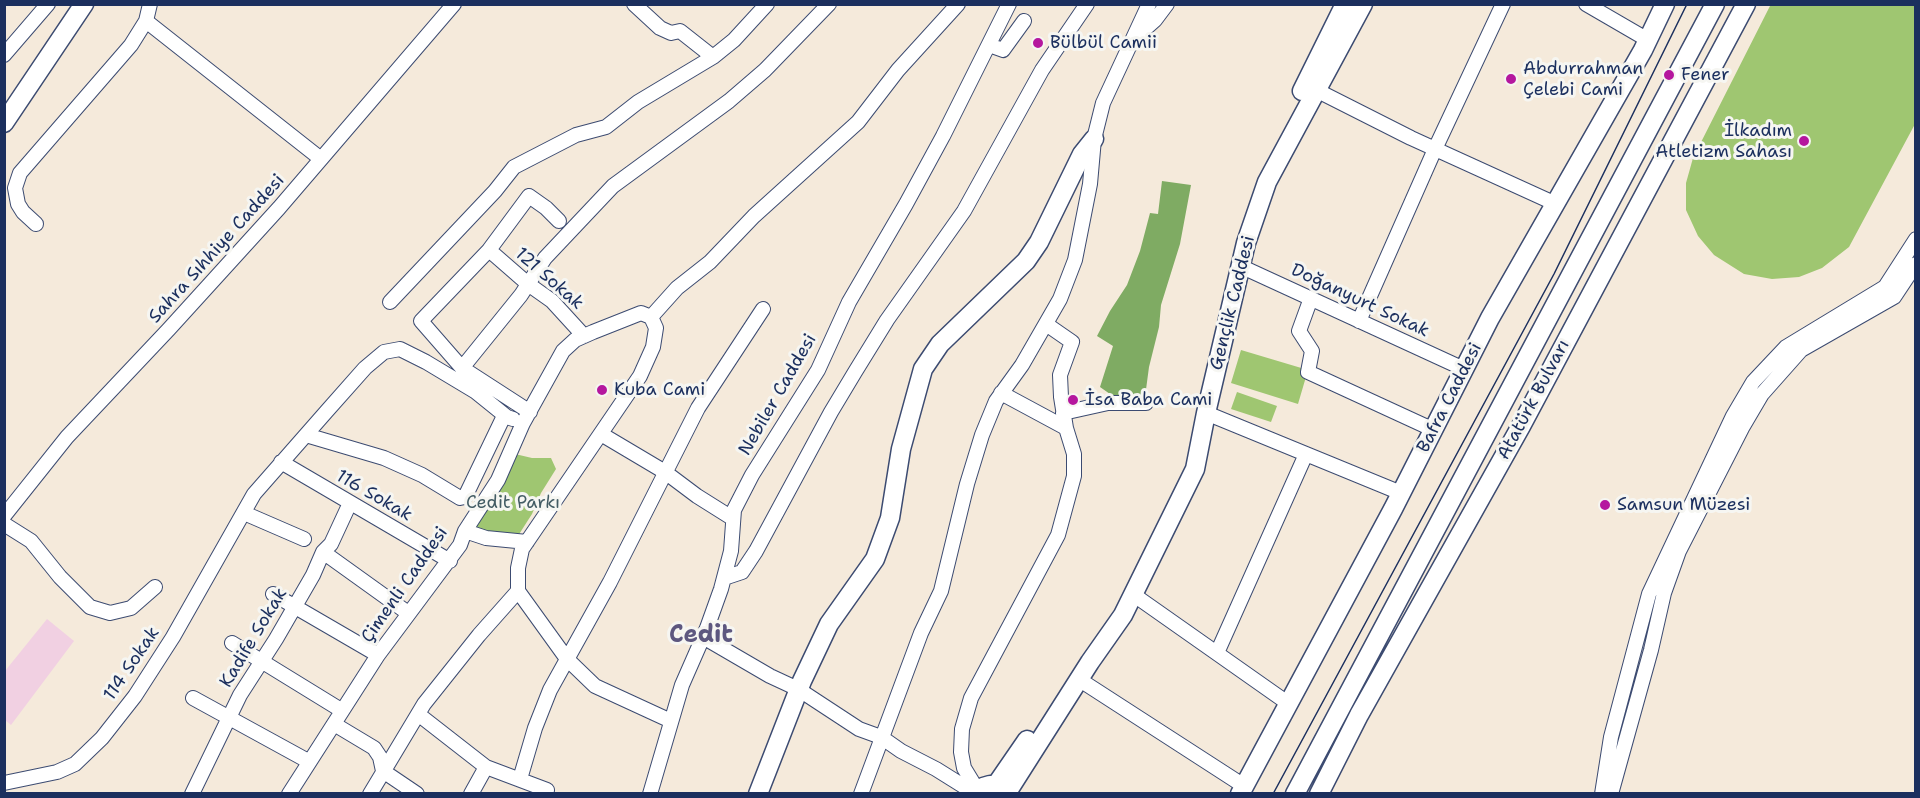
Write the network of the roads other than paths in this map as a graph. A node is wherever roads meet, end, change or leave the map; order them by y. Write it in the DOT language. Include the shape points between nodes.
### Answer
graph roads {
  1 [pos="48,4"];
  2 [pos="84,4"];
  3 [pos="150,4"];
  4 [pos="454,4"];
  5 [pos="634,4"];
  6 [pos="767,4"];
  7 [pos="829,4"];
  8 [pos="958,4"];
  9 [pos="1009,4"];
  10 [pos="1087,4"];
  11 [pos="1149,4"];
  12 [pos="1167,4"];
  13 [pos="1345,4"];
  14 [pos="1363,4"];
  15 [pos="1503,4"];
  16 [pos="1586,4"];
  17 [pos="1665,4"];
  18 [pos="1715,4"];
  19 [pos="1746,4"];
  20 [pos="146,21"];
  21 [pos="1024,21"];
  22 [pos="1133,40"];
  23 [pos="1648,40"];
  24 [pos="989,45"];
  25 [pos="4,55"];
  26 [pos="713,57"];
  27 [pos="1316,90"];
  28 [pos="4,123"];
  29 [pos="1094,139"];
  30 [pos="1435,149"];
  31 [pos="321,159"];
  32 [pos="1556,204"];
  33 [pos="559,222"];
  34 [pos="36,224"];
  35 [pos="1916,239"];
  36 [pos="489,250"];
  37 [pos="1916,264"];
  38 [pos="1240,266"];
  39 [pos="528,284"];
  40 [pos="1311,298"];
  41 [pos="390,302"];
  42 [pos="763,309"];
  43 [pos="651,317"];
  44 [pos="1359,321"];
  45 [pos="1046,324"];
  46 [pos="584,336"];
  47 [pos="462,368"];
  48 [pos="1464,369"];
  49 [pos="1001,393"];
  50 [pos="1146,403"];
  51 [pos="1063,413"];
  52 [pos="1206,413"];
  53 [pos="507,417"];
  54 [pos="527,417"];
  55 [pos="1066,428"];
  56 [pos="1434,430"];
  57 [pos="601,434"];
  58 [pos="306,435"];
  59 [pos="1306,454"];
  60 [pos="281,462"];
  61 [pos="665,472"];
  62 [pos="1401,494"];
  63 [pos="350,503"];
  64 [pos="244,513"];
  65 [pos="4,516"];
  66 [pos="732,518"];
  67 [pos="4,524"];
  68 [pos="465,531"];
  69 [pos="304,539"];
  70 [pos="527,542"];
  71 [pos="323,552"];
  72 [pos="450,561"];
  73 [pos="724,578"];
  74 [pos="155,587"];
  75 [pos="518,591"];
  76 [pos="273,594"];
  77 [pos="1134,595"];
  78 [pos="294,606"];
  79 [pos="408,613"];
  80 [pos="703,637"];
  81 [pos="232,643"];
  82 [pos="1217,652"];
  83 [pos="378,655"];
  84 [pos="567,659"];
  85 [pos="263,661"];
  86 [pos="1080,680"];
  87 [pos="798,690"];
  88 [pos="193,698"];
  89 [pos="1289,704"];
  90 [pos="341,710"];
  91 [pos="418,714"];
  92 [pos="229,717"];
  93 [pos="671,721"];
  94 [pos="334,724"];
  95 [pos="881,737"];
  96 [pos="308,761"];
  97 [pos="486,767"];
  98 [pos="383,771"];
  99 [pos="520,779"];
  100 [pos="4,783"];
  101 [pos="1005,790"];
  102 [pos="1242,790"];
  103 [pos="550,792"];
  104 [pos="977,792"];
  105 [pos="192,794"];
  106 [pos="289,794"];
  107 [pos="370,794"];
  108 [pos="417,794"];
  109 [pos="471,794"];
  110 [pos="650,794"];
  111 [pos="758,794"];
  112 [pos="861,794"];
  113 [pos="1295,794"];
  114 [pos="1319,794"];
  115 [pos="1602,794"];
  116 [pos="1611,794"];
  1 -- 25 [label="street"];
  2 -- 28 [label="main road"];
  3 -- 20 [label="street"];
  4 -- 31 [label="street, Sahra Sıhhiye Caddesi"];
  5 -- 26 [label="street" via="660,28 680,32"];
  6 -- 26 [label="street"];
  7 -- 39 [label="street" via="781,55 729,101 613,186 545,258"];
  8 -- 43 [label="street" via="898,70 858,122 754,216 715,258 677,288"];
  9 -- 24 [label="street, Nebiler Caddesi"];
  10 -- 73 [label="street" via="1042,70 964,211 855,372 756,551 742,572"];
  11 -- 22 [label="street"];
  12 -- 22 [label="street"];
  13 -- 101 [label="main road, Gençlik Caddesi" via="1254,189 1232,264 1186,465 1126,592"];
  14 -- 27 [label="main road, Gençlik Caddesi"];
  15 -- 30 [label="street"];
  16 -- 23 [label="street"];
  17 -- 23 [label="main road, Bafra Caddesi"];
  18 -- 113 [label="main road, Atatürk Bulvarı"];
  19 -- 114 [label="main road, Atatürk Bulvarı"];
  20 -- 31 [label="street"];
  20 -- 34 [label="street" via="131,45 20,173 15,188 18,204"];
  21 -- 24 [label="street" via="1003,50"];
  22 -- 29 [label="street" via="1102,103"];
  23 -- 32 [label="main road, Bafra Caddesi"];
  24 -- 66 [label="street, Nebiler Caddesi" via="912,194 849,302 818,370 752,475"];
  26 -- 41 [label="street" via="638,102 606,128 576,135 514,167"];
  27 -- 30 [label="street"];
  27 -- 38 [label="main road, Gençlik Caddesi" via="1267,182"];
  29 -- 45 [label="street" via="1090,184 1075,260"];
  29 -- 87 [label="main road" via="1082,154 1026,261 940,344 923,369 901,449 891,518 879,549 829,624"];
  30 -- 32 [label="street"];
  30 -- 44 [label="street"];
  31 -- 65 [label="street, Sahra Sıhhiye Caddesi" via="67,437"];
  32 -- 48 [label="main road, Bafra Caddesi"];
  33 -- 36 [label="street" via="529,196"];
  35 -- 115 [label="street" via="1885,286 1786,347 1753,382 1738,408 1648,594 1611,737"];
  36 -- 39 [label="street, 121 Sokak"];
  36 -- 47 [label="street" via="421,321"];
  37 -- 116 [label="street" via="1894,297 1801,350 1762,394 1742,428 1679,550"];
  38 -- 40 [label="street, Doğanyurt Sokak"];
  38 -- 52 [label="main road, Gençlik Caddesi"];
  39 -- 46 [label="street, 121 Sokak" via="552,300"];
  39 -- 47 [label="street"];
  40 -- 44 [label="street, Doğanyurt Sokak"];
  40 -- 56 [label="street" via="1299,331 1312,351 1308,372"];
  42 -- 61 [label="street" via="698,408"];
  43 -- 46 [label="street, Çimenli Caddesi" via="641,314"];
  43 -- 57 [label="street" via="656,328 653,347 640,376"];
  44 -- 48 [label="street, Doğanyurt Sokak"];
  45 -- 49 [label="street"];
  45 -- 51 [label="street" via="1072,342 1060,375"];
  46 -- 54 [label="street, Çimenli Caddesi" via="563,351"];
  47 -- 54 [label="street"];
  48 -- 56 [label="main road, Bafra Caddesi"];
  49 -- 55 [label="street"];
  49 -- 95 [label="street" via="982,435 967,484 941,591"];
  50 -- 51 [label="street" via="1108,403"];
  51 -- 55 [label="street"];
  52 -- 59 [label="street"];
  52 -- 77 [label="main road, Gençlik Caddesi" via="1195,469"];
  53 -- 54 [label="street, 114 Sokak"];
  53 -- 58 [label="street, 114 Sokak" via="476,393 400,349 384,352 365,368"];
  53 -- 58 [label="street" via="502,420 465,497 460,498 384,458"];
  54 -- 68 [label="street, Çimenli Caddesi" via="498,480"];
  55 -- 104 [label="street" via="1074,454 1074,476 1058,535 971,698 962,729 964,768"];
  56 -- 62 [label="main road, Bafra Caddesi"];
  57 -- 61 [label="street"];
  57 -- 70 [label="street"];
  58 -- 60 [label="street, 114 Sokak"];
  59 -- 62 [label="street"];
  59 -- 82 [label="street"];
  60 -- 63 [label="street, 116 Sokak"];
  60 -- 64 [label="street, 114 Sokak" via="254,494"];
  61 -- 66 [label="street"];
  61 -- 84 [label="street"];
  62 -- 89 [label="main road, Bafra Caddesi"];
  63 -- 71 [label="street, Kadife Sokak" via="331,544"];
  63 -- 72 [label="street, 116 Sokak"];
  64 -- 69 [label="street"];
  64 -- 100 [label="street, 114 Sokak" via="173,637 102,738 75,764 57,772"];
  66 -- 73 [label="street, Nebiler Caddesi" via="731,551"];
  67 -- 74 [label="street" via="31,542 90,607 110,613 131,608"];
  68 -- 70 [label="street" via="486,538"];
  68 -- 72 [label="street, Çimenli Caddesi"];
  70 -- 75 [label="street" via="518,568"];
  71 -- 78 [label="street, Kadife Sokak"];
  71 -- 79 [label="street"];
  72 -- 79 [label="street, Çimenli Caddesi"];
  73 -- 80 [label="street, Nebiler Caddesi"];
  75 -- 84 [label="street"];
  75 -- 91 [label="street"];
  76 -- 78 [label="street"];
  77 -- 82 [label="street"];
  77 -- 86 [label="main road, Gençlik Caddesi"];
  78 -- 83 [label="street"];
  78 -- 85 [label="street, Kadife Sokak"];
  79 -- 83 [label="street, Çimenli Caddesi"];
  80 -- 87 [label="street"];
  80 -- 93 [label="street, Nebiler Caddesi"];
  81 -- 85 [label="street"];
  82 -- 89 [label="street"];
  83 -- 90 [label="street, Çimenli Caddesi"];
  84 -- 93 [label="street" via="596,686"];
  84 -- 99 [label="street" via="535,728"];
  85 -- 90 [label="street"];
  85 -- 92 [label="street, Kadife Sokak"];
  86 -- 101 [label="main road, Gençlik Caddesi"];
  86 -- 102 [label="street"];
  87 -- 95 [label="street" via="859,729"];
  87 -- 111 [label="main road"];
  88 -- 92 [label="street"];
  89 -- 102 [label="main road, Bafra Caddesi"];
  90 -- 94 [label="street, Çimenli Caddesi"];
  91 -- 97 [label="street"];
  91 -- 98 [label="street"];
  92 -- 96 [label="street"];
  92 -- 105 [label="street, Kadife Sokak"];
  93 -- 110 [label="street, Nebiler Caddesi"];
  94 -- 96 [label="street, Çimenli Caddesi"];
  94 -- 98 [label="street" via="374,748"];
  95 -- 104 [label="street"];
  95 -- 112 [label="street"];
  96 -- 106 [label="street, Çimenli Caddesi"];
  97 -- 99 [label="street"];
  97 -- 109 [label="street"];
  98 -- 107 [label="street"];
  98 -- 108 [label="street"];
  99 -- 103 [label="street"];
  101 -- 104 [label="main road" via="990,784"];
}
